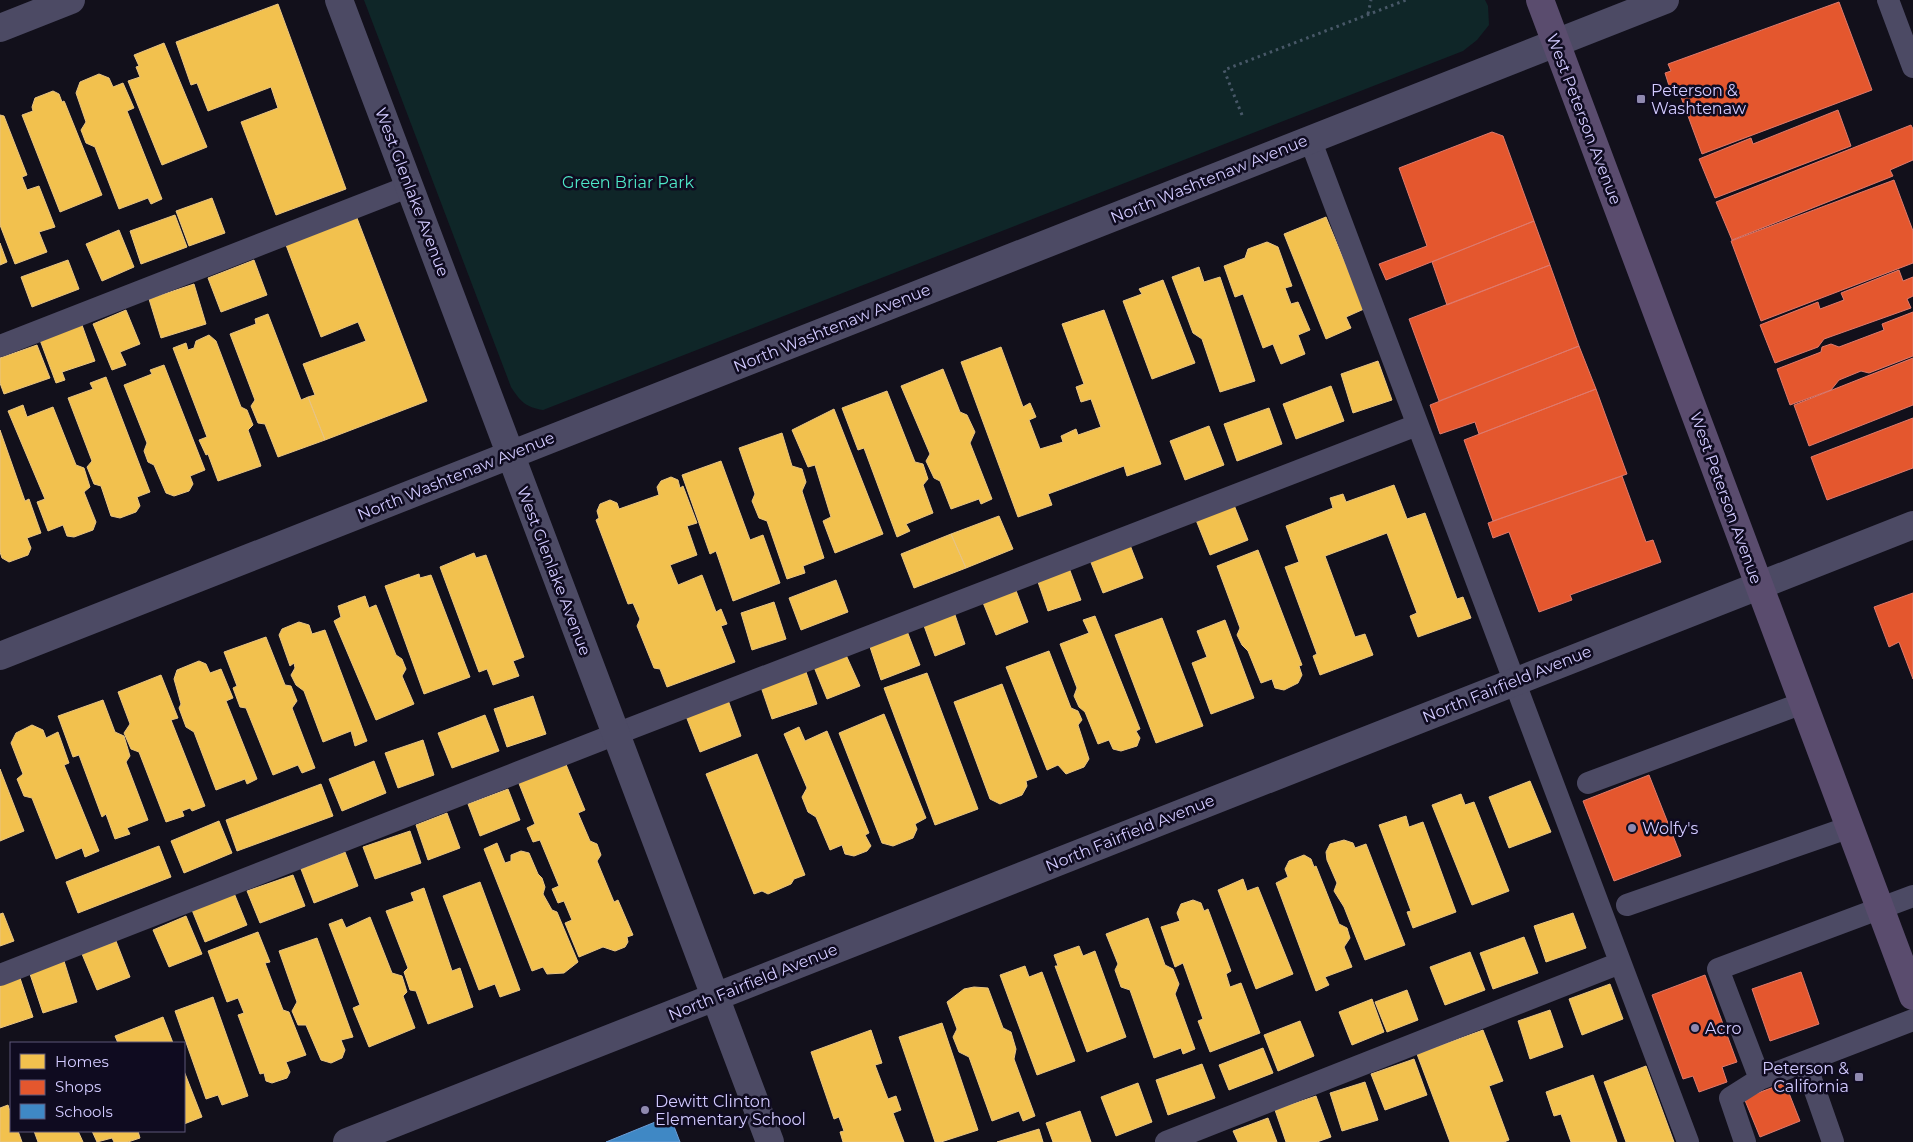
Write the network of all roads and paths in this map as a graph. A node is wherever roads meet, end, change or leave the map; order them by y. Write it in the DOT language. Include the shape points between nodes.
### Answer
graph roads {
  1 [pos="71,0"];
  2 [pos="339,0"];
  3 [pos="1371,0"];
  4 [pos="1406,0"];
  5 [pos="1540,0"];
  6 [pos="1665,0"];
  7 [pos="1888,0"];
  8 [pos="1368,15"];
  9 [pos="0,28"];
  10 [pos="1556,43"];
  11 [pos="1913,67"];
  12 [pos="1242,115"];
  13 [pos="1310,139"];
  14 [pos="410,186"];
  15 [pos="0,346"];
  16 [pos="1417,425"];
  17 [pos="511,455"];
  18 [pos="1913,525"];
  19 [pos="1759,585"];
  20 [pos="0,656"];
  21 [pos="1514,682"];
  22 [pos="1803,703"];
  23 [pos="616,734"];
  24 [pos="1588,783"];
  25 [pos="1850,827"];
  26 [pos="1913,896"];
  27 [pos="1627,905"];
  28 [pos="1880,907"];
  29 [pos="1620,964"];
  30 [pos="0,975"];
  31 [pos="1913,996"];
  32 [pos="715,997"];
  33 [pos="1913,1020"];
  34 [pos="1805,1062"];
  35 [pos="1760,1079"];
  36 [pos="347,1142"];
  37 [pos="770,1142"];
  38 [pos="1166,1142"];
  39 [pos="1688,1142"];
  40 [pos="1744,1142"];
  41 [pos="1833,1142"];
  1 -- 9 [label="street"];
  2 -- 14 [label="street, West Glenlake Avenue"];
  3 -- 8 [label="path"];
  4 -- 8 [label="path"];
  5 -- 10 [label="main road, West Peterson Avenue"];
  6 -- 10 [label="street, North Washtenaw Avenue"];
  7 -- 11 [label="lane"];
  8 -- 12 [label="path" via="1224,70"];
  10 -- 13 [label="street, North Washtenaw Avenue"];
  10 -- 19 [label="main road, West Peterson Avenue"];
  13 -- 16 [label="lane"];
  13 -- 17 [label="street, North Washtenaw Avenue"];
  14 -- 15 [label="lane"];
  14 -- 17 [label="street, West Glenlake Avenue"];
  16 -- 21 [label="lane"];
  16 -- 23 [label="lane"];
  17 -- 20 [label="street, North Washtenaw Avenue"];
  17 -- 23 [label="street, West Glenlake Avenue"];
  18 -- 19 [label="street, North Fairfield Avenue"];
  19 -- 21 [label="street, North Fairfield Avenue"];
  19 -- 22 [label="main road, West Peterson Avenue"];
  21 -- 29 [label="lane"];
  21 -- 32 [label="street, North Fairfield Avenue"];
  22 -- 24 [label="lane"];
  22 -- 25 [label="main road, West Peterson Avenue"];
  23 -- 30 [label="lane"];
  23 -- 32 [label="street, West Glenlake Avenue"];
  25 -- 27 [label="lane"];
  25 -- 28 [label="main road, West Peterson Avenue"];
  26 -- 28 [label="lane"];
  28 -- 31 [label="main road, West Peterson Avenue"];
  28 -- 35 [label="lane" via="1718,969"];
  29 -- 38 [label="lane"];
  29 -- 39 [label="lane"];
  32 -- 36 [label="street, North Fairfield Avenue"];
  32 -- 37 [label="street, West Glenlake Avenue"];
  33 -- 34 [label="lane"];
  34 -- 35 [label="lane"];
  34 -- 41 [label="lane"];
  35 -- 40 [label="lane" via="1730,1098"];
}
